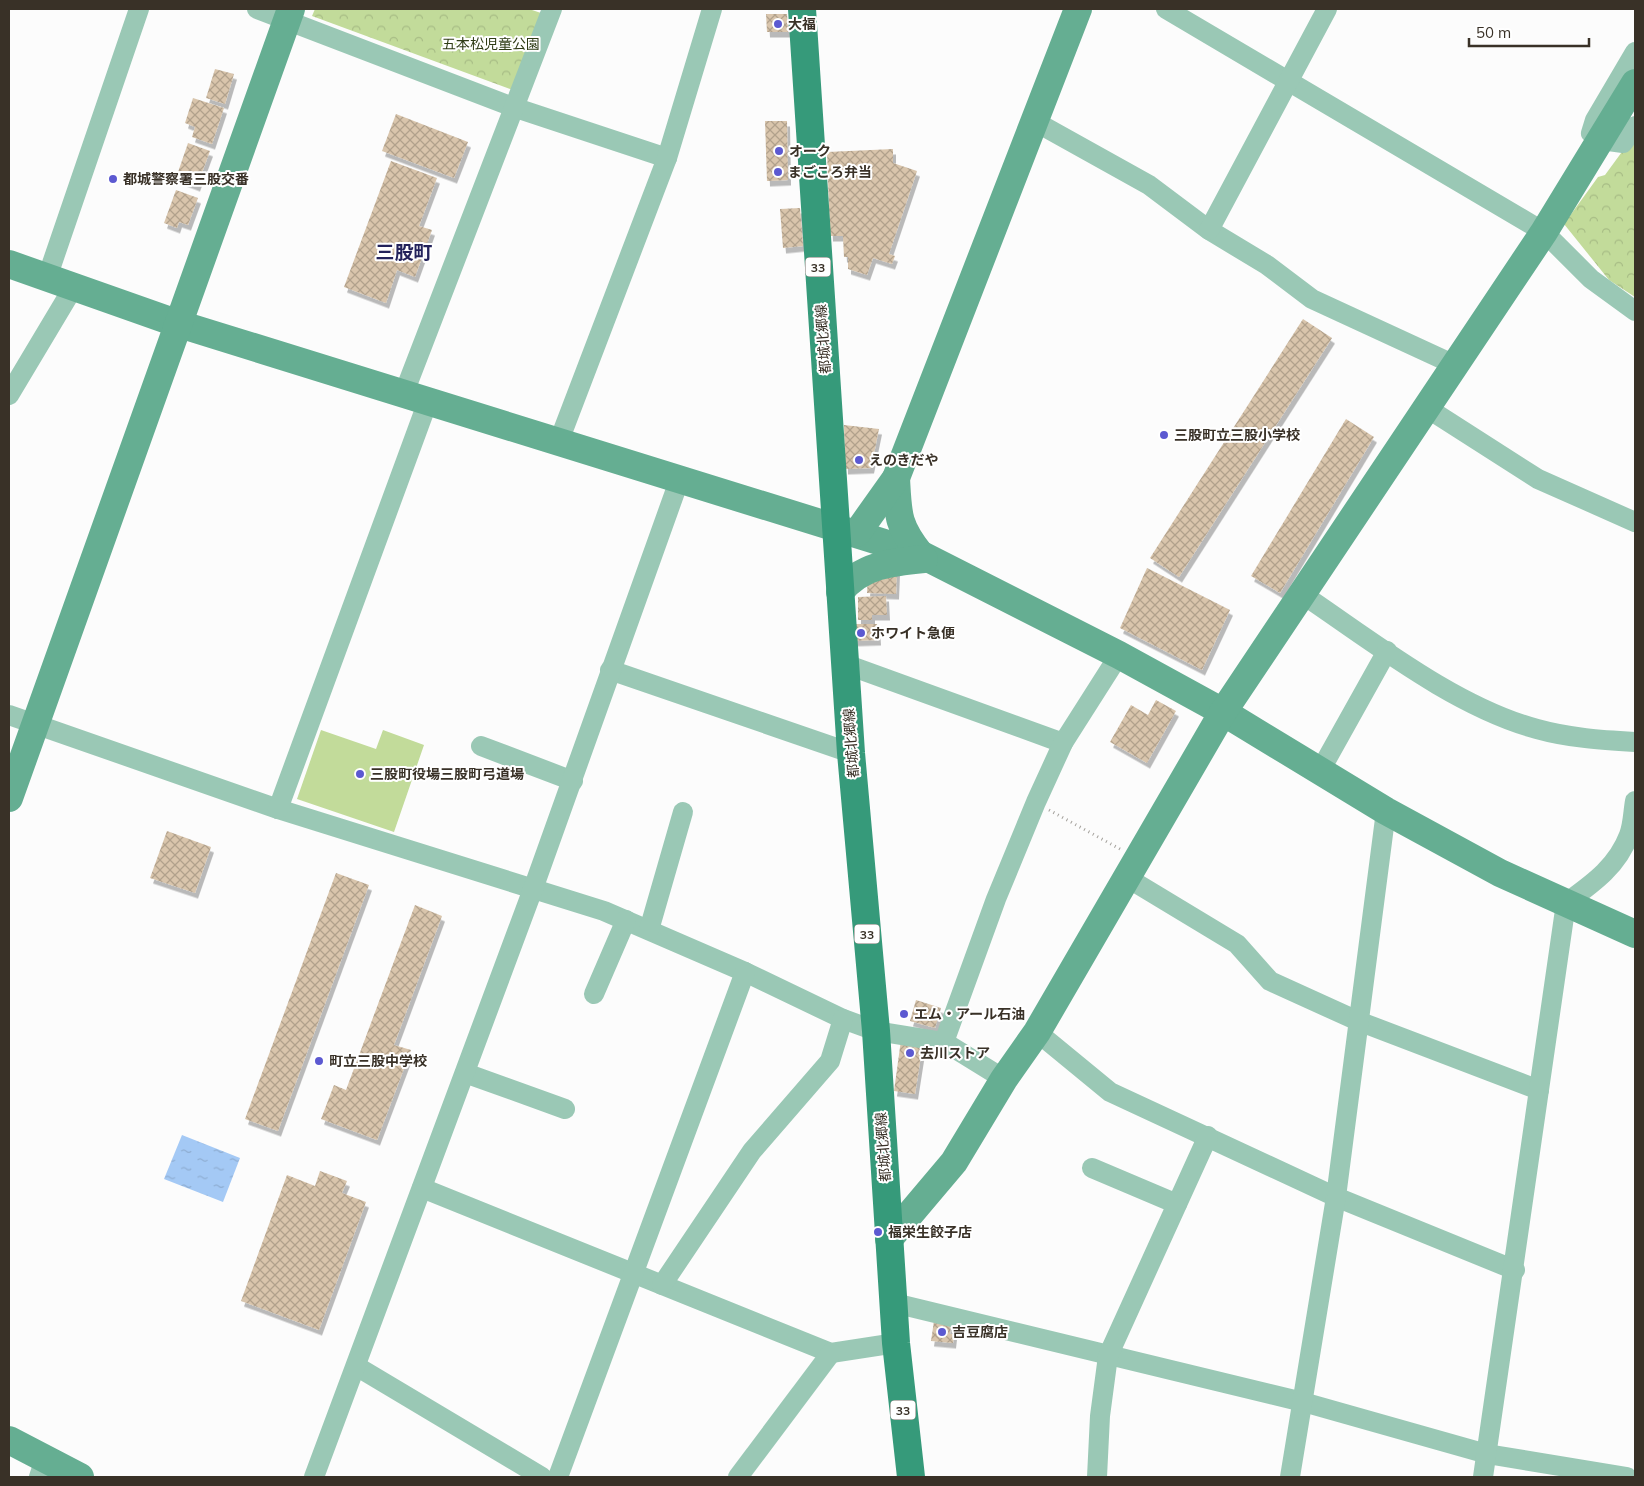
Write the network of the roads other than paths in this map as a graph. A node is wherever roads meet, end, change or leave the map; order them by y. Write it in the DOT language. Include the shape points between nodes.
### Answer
graph roads {
  1 [pos="138,9"];
  2 [pos="257,9"];
  3 [pos="552,9"];
  4 [pos="712,9"];
  5 [pos="802,9"];
  6 [pos="1078,9"];
  7 [pos="1166,9"];
  8 [pos="1327,9"];
  9 [pos="289,15"];
  10 [pos="1635,52"];
  11 [pos="1288,79"];
  12 [pos="1635,83"];
  13 [pos="512,107"];
  14 [pos="1034,121"];
  15 [pos="1635,126"];
  16 [pos="1601,140"];
  17 [pos="667,158"];
  18 [pos="1209,230"];
  19 [pos="1544,232"];
  20 [pos="9,264"];
  21 [pos="47,278"];
  22 [pos="73,288"];
  23 [pos="1635,311"];
  24 [pos="179,324"];
  25 [pos="1455,366"];
  26 [pos="9,395"];
  27 [pos="416,397"];
  28 [pos="1427,408"];
  29 [pos="559,441"];
  30 [pos="680,478"];
  31 [pos="896,478"];
  32 [pos="1635,522"];
  33 [pos="846,530"];
  34 [pos="926,556"];
  35 [pos="840,592"];
  36 [pos="1302,594"];
  37 [pos="1387,651"];
  38 [pos="1119,655"];
  39 [pos="845,664"];
  40 [pos="610,670"];
  41 [pos="1223,712"];
  42 [pos="9,715"];
  43 [pos="35,724"];
  44 [pos="1635,742"];
  45 [pos="1063,743"];
  46 [pos="481,746"];
  47 [pos="851,753"];
  48 [pos="1320,771"];
  49 [pos="573,781"];
  50 [pos="9,798"];
  51 [pos="1635,801"];
  52 [pos="278,808"];
  53 [pos="1386,811"];
  54 [pos="683,812"];
  55 [pos="1132,868"];
  56 [pos="534,889"];
  57 [pos="1566,902"];
  58 [pos="626,920"];
  59 [pos="649,930"];
  60 [pos="1635,934"];
  61 [pos="745,972"];
  62 [pos="594,994"];
  63 [pos="843,1019"];
  64 [pos="1358,1021"];
  65 [pos="876,1032"];
  66 [pos="1037,1032"];
  67 [pos="944,1042"];
  68 [pos="465,1073"];
  69 [pos="1004,1079"];
  70 [pos="1539,1090"];
  71 [pos="565,1109"];
  72 [pos="1208,1136"];
  73 [pos="1092,1168"];
  74 [pos="422,1188"];
  75 [pos="1336,1197"];
  76 [pos="1177,1204"];
  77 [pos="889,1239"];
  78 [pos="1515,1270"];
  79 [pos="633,1274"];
  80 [pos="662,1285"];
  81 [pos="894,1303"];
  82 [pos="896,1343"];
  83 [pos="831,1353"];
  84 [pos="1108,1356"];
  85 [pos="356,1366"];
  86 [pos="1302,1402"];
  87 [pos="9,1440"];
  88 [pos="1487,1454"];
  89 [pos="42,1468"];
  90 [pos="80,1477"];
  91 [pos="314,1477"];
  92 [pos="542,1477"];
  93 [pos="558,1477"];
  94 [pos="738,1477"];
  95 [pos="911,1477"];
  96 [pos="1097,1477"];
  97 [pos="1290,1477"];
  98 [pos="1483,1477"];
  99 [pos="1626,1477"];
  1 -- 21 [label="street"];
  2 -- 9 [label="street"];
  3 -- 13 [label="street"];
  4 -- 17 [label="street"];
  5 -- 33 [label="main road, 都城北郷線 / 33"];
  6 -- 14 [label="street"];
  7 -- 11 [label="street"];
  8 -- 11 [label="street"];
  9 -- 13 [label="street"];
  9 -- 24 [label="street"];
  10 -- 16 [label="street" via="1596,120 1591,133"];
  11 -- 18 [label="street"];
  11 -- 19 [label="street"];
  12 -- 16 [label="street"];
  13 -- 17 [label="street"];
  13 -- 27 [label="street"];
  14 -- 18 [label="street" via="1149,185"];
  14 -- 31 [label="street"];
  15 -- 16 [label="street" via="1623,143"];
  16 -- 19 [label="street"];
  17 -- 29 [label="street"];
  18 -- 25 [label="street" via="1267,265 1312,299"];
  19 -- 23 [label="street" via="1592,279"];
  19 -- 25 [label="street"];
  20 -- 21 [label="street"];
  21 -- 22 [label="street"];
  22 -- 24 [label="street"];
  22 -- 26 [label="street"];
  24 -- 27 [label="street"];
  24 -- 43 [label="street"];
  25 -- 28 [label="street"];
  27 -- 29 [label="street"];
  27 -- 52 [label="street"];
  28 -- 32 [label="street" via="1538,480"];
  28 -- 36 [label="street"];
  29 -- 30 [label="street"];
  30 -- 33 [label="street"];
  30 -- 40 [label="street"];
  31 -- 33 [label="street"];
  31 -- 34 [label="street" via="898,512 905,535"];
  33 -- 34 [label="street"];
  33 -- 35 [label="main road, 都城北郷線 / 33"];
  34 -- 35 [label="street" via="871,567 848,581"];
  34 -- 38 [label="street"];
  35 -- 39 [label="main road, 都城北郷線 / 33"];
  36 -- 37 [label="street"];
  36 -- 41 [label="street"];
  37 -- 44 [label="street" via="1428,679 1482,708 1536,729 1582,739"];
  37 -- 48 [label="street"];
  38 -- 41 [label="street"];
  38 -- 45 [label="street"];
  39 -- 45 [label="street"];
  39 -- 47 [label="main road, 都城北郷線 / 33"];
  40 -- 47 [label="street"];
  40 -- 49 [label="street"];
  41 -- 48 [label="street"];
  41 -- 55 [label="street"];
  42 -- 43 [label="street"];
  43 -- 50 [label="street"];
  43 -- 52 [label="street"];
  45 -- 67 [label="street" via="996,898"];
  46 -- 49 [label="street"];
  47 -- 65 [label="main road, 都城北郷線 / 33"];
  48 -- 53 [label="street"];
  49 -- 56 [label="street"];
  51 -- 57 [label="street" via="1629,835 1617,858 1602,877"];
  52 -- 56 [label="street"];
  53 -- 57 [label="street" via="1500,873"];
  53 -- 64 [label="street"];
  54 -- 59 [label="street"];
  55 -- 64 [label="street" via="1237,944 1270,981"];
  55 -- 66 [label="street"];
  56 -- 58 [label="street"];
  56 -- 68 [label="street"];
  57 -- 60 [label="street"];
  57 -- 70 [label="street"];
  58 -- 59 [label="street"];
  58 -- 62 [label="street"];
  59 -- 61 [label="street"];
  61 -- 63 [label="street"];
  61 -- 79 [label="street"];
  63 -- 65 [label="street"];
  63 -- 80 [label="street" via="830,1061 752,1151"];
  64 -- 70 [label="street"];
  64 -- 75 [label="street"];
  65 -- 67 [label="street"];
  65 -- 77 [label="main road, 都城北郷線 / 33"];
  66 -- 69 [label="street"];
  66 -- 72 [label="street" via="1110,1092"];
  67 -- 69 [label="street"];
  68 -- 71 [label="street"];
  68 -- 74 [label="street"];
  69 -- 77 [label="street" via="954,1162"];
  70 -- 78 [label="street"];
  72 -- 75 [label="street"];
  72 -- 76 [label="street"];
  73 -- 76 [label="street"];
  74 -- 79 [label="street"];
  74 -- 85 [label="street"];
  75 -- 78 [label="street"];
  75 -- 86 [label="street"];
  76 -- 84 [label="street"];
  77 -- 81 [label="main road, 都城北郷線 / 33"];
  78 -- 88 [label="street"];
  79 -- 80 [label="street"];
  79 -- 93 [label="street"];
  80 -- 83 [label="street"];
  81 -- 82 [label="main road, 都城北郷線 / 33"];
  81 -- 84 [label="street"];
  82 -- 83 [label="street"];
  82 -- 95 [label="main road, 都城北郷線 / 33"];
  83 -- 94 [label="street"];
  84 -- 86 [label="street"];
  84 -- 96 [label="street" via="1100,1416"];
  85 -- 91 [label="street"];
  85 -- 92 [label="street"];
  86 -- 88 [label="street"];
  86 -- 97 [label="street"];
  87 -- 89 [label="street"];
  88 -- 98 [label="street"];
  88 -- 99 [label="street"];
  89 -- 90 [label="street"];
}
